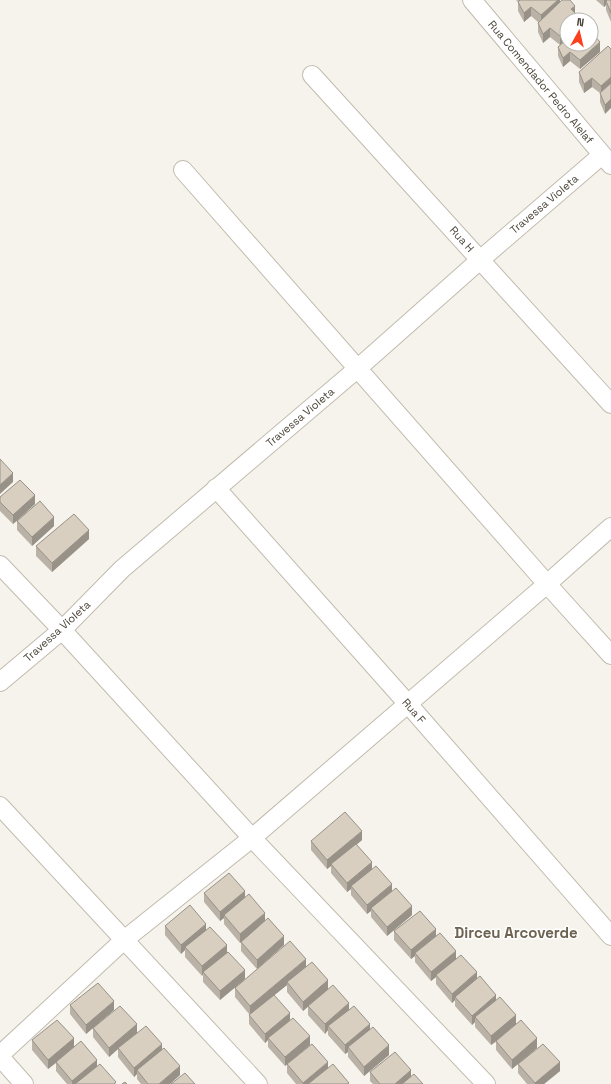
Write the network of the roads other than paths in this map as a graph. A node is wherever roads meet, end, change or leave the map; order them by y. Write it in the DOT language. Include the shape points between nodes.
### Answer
graph roads {
  1 [pos="472,0"];
  2 [pos="312,75"];
  3 [pos="607,160"];
  4 [pos="183,170"];
  5 [pos="480,260"];
  6 [pos="357,369"];
  7 [pos="611,404"];
  8 [pos="216,488"];
  9 [pos="611,527"];
  10 [pos="0,565"];
  11 [pos="547,584"];
  12 [pos="62,630"];
  13 [pos="611,655"];
  14 [pos="0,682"];
  15 [pos="408,704"];
  16 [pos="0,806"];
  17 [pos="252,838"];
  18 [pos="611,936"];
  19 [pos="124,940"];
  20 [pos="0,1056"];
  21 [pos="24,1084"];
  22 [pos="258,1084"];
  23 [pos="486,1084"];
  1 -- 3 [label="street, Rua Comendador Pedro Alelaf"];
  2 -- 5 [label="street, Rua H"];
  3 -- 5 [label="street, Travessa Violeta"];
  4 -- 6 [label="street"];
  5 -- 6 [label="street, Travessa Violeta"];
  5 -- 7 [label="street, Rua H"];
  6 -- 8 [label="street, Travessa Violeta"];
  6 -- 11 [label="street"];
  8 -- 12 [label="street, Travessa Violeta" via="122,569"];
  8 -- 15 [label="street, Rua F"];
  9 -- 11 [label="street"];
  10 -- 12 [label="street"];
  11 -- 13 [label="street"];
  11 -- 15 [label="street"];
  12 -- 14 [label="street, Travessa Violeta"];
  12 -- 17 [label="street"];
  15 -- 17 [label="street"];
  15 -- 18 [label="street, Rua F"];
  16 -- 19 [label="street"];
  17 -- 19 [label="street"];
  17 -- 23 [label="street"];
  19 -- 20 [label="street"];
  19 -- 22 [label="street"];
  20 -- 21 [label="street"];
}
